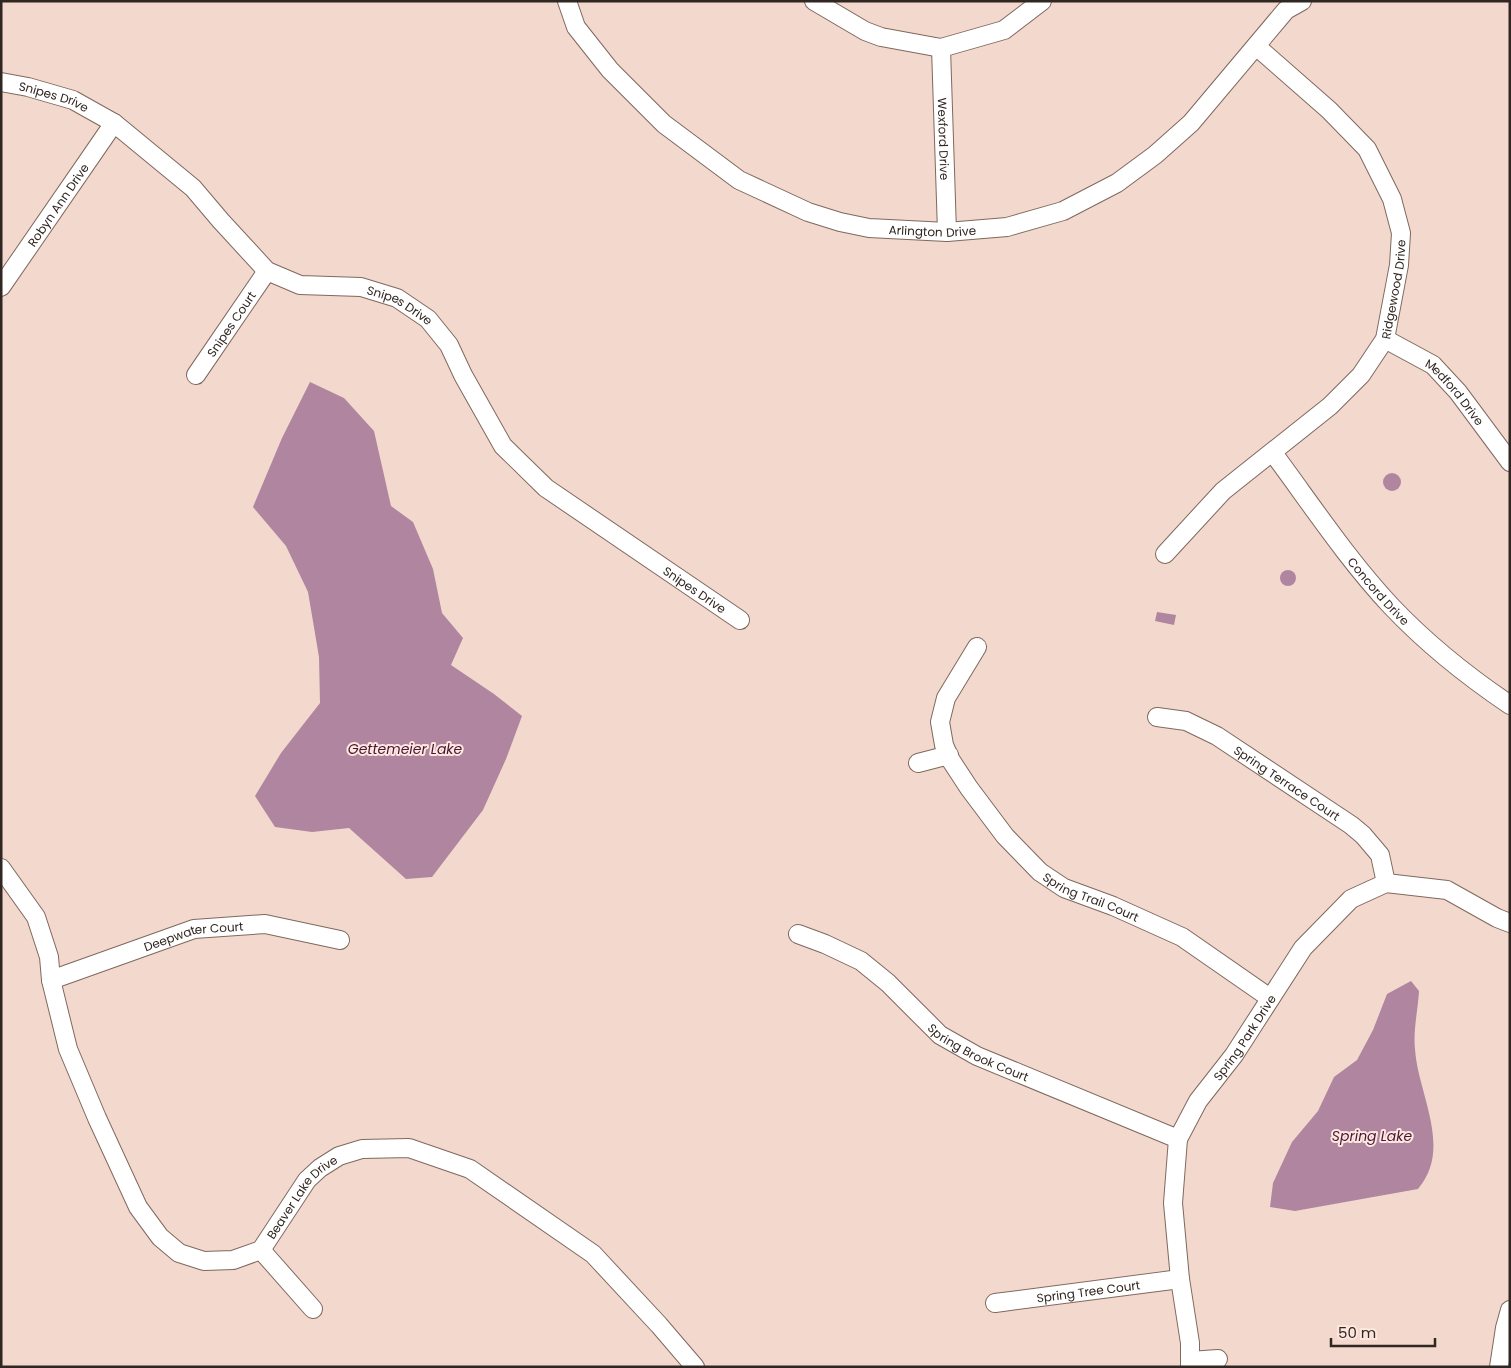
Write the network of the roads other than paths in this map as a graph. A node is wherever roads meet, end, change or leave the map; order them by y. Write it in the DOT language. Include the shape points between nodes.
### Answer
graph roads {
  1 [pos="567,1"];
  2 [pos="814,1"];
  3 [pos="1042,1"];
  4 [pos="1302,1"];
  5 [pos="1256,46"];
  6 [pos="941,48"];
  7 [pos="1,82"];
  8 [pos="114,123"];
  9 [pos="947,232"];
  10 [pos="267,271"];
  11 [pos="1,287"];
  12 [pos="1385,339"];
  13 [pos="196,375"];
  14 [pos="1273,453"];
  15 [pos="1510,462"];
  16 [pos="1165,554"];
  17 [pos="740,620"];
  18 [pos="978,647"];
  19 [pos="1510,706"];
  20 [pos="1156,716"];
  21 [pos="949,755"];
  22 [pos="918,763"];
  23 [pos="1,868"];
  24 [pos="1386,883"];
  25 [pos="1510,923"];
  26 [pos="798,934"];
  27 [pos="340,940"];
  28 [pos="51,980"];
  29 [pos="1270,998"];
  30 [pos="1178,1139"];
  31 [pos="261,1250"];
  32 [pos="1180,1280"];
  33 [pos="995,1303"];
  34 [pos="313,1310"];
  35 [pos="1510,1310"];
  36 [pos="1218,1360"];
  37 [pos="1190,1364"];
  38 [pos="695,1367"];
  39 [pos="1499,1367"];
  1 -- 9 [label="street, Arlington Drive" via="576,27 610,70 664,124 739,180 808,212 840,222 869,228"];
  2 -- 6 [label="street" via="881,37"];
  3 -- 6 [label="street" via="1004,30"];
  4 -- 5 [label="street, Arlington Drive" via="1286,10"];
  5 -- 9 [label="street, Arlington Drive" via="1191,123 1117,183 1053,214 1006,227"];
  5 -- 12 [label="street, Ridgewood Drive" via="1329,110 1367,149 1392,199 1401,233 1399,264"];
  6 -- 9 [label="street, Wexford Drive"];
  7 -- 8 [label="street, Snipes Drive" via="73,100"];
  8 -- 10 [label="street, Snipes Drive" via="193,188"];
  8 -- 11 [label="street, Robyn Ann Drive"];
  10 -- 13 [label="street, Snipes Court"];
  10 -- 17 [label="street, Snipes Drive" via="300,285 361,287 397,298 428,319 449,345 504,446 546,488"];
  12 -- 14 [label="street, Ridgewood Drive" via="1361,374 1330,406"];
  12 -- 15 [label="street, Medford Drive" via="1433,364"];
  14 -- 16 [label="street, Ridgewood Drive" via="1223,491"];
  14 -- 19 [label="street, Concord Drive" via="1360,571 1391,606 1424,639"];
  18 -- 21 [label="street, Spring Trail Court" via="946,698 940,722"];
  20 -- 24 [label="street, Spring Terrace Court" via="1186,721 1217,736 1351,824 1380,855"];
  21 -- 22 [label="street"];
  21 -- 29 [label="street, Spring Trail Court" via="969,788 1006,836 1040,872 1064,888 1182,937"];
  23 -- 28 [label="street, Beaver Lake Drive" via="36,917 49,958"];
  24 -- 25 [label="street" via="1446,890"];
  24 -- 29 [label="street, Spring Park Drive" via="1351,899 1304,948"];
  26 -- 30 [label="street, Spring Brook Court" via="861,961 940,1035 977,1056"];
  27 -- 28 [label="street, Deepwater Court" via="265,924 194,929"];
  28 -- 31 [label="street, Beaver Lake Drive" via="68,1050 148,1224 179,1254 204,1261 233,1260"];
  29 -- 30 [label="street, Spring Park Drive" via="1234,1055 1198,1101"];
  30 -- 32 [label="street, Spring Park Drive" via="1173,1203"];
  31 -- 34 [label="street"];
  31 -- 38 [label="street, Beaver Lake Drive" via="307,1180 320,1168 339,1156 362,1149 408,1148 470,1169 593,1254"];
  32 -- 33 [label="street, Spring Tree Court"];
  32 -- 37 [label="street, Spring Park Drive"];
  35 -- 39 [label="street"];
  36 -- 37 [label="street, Spring Park Drive"];
}
